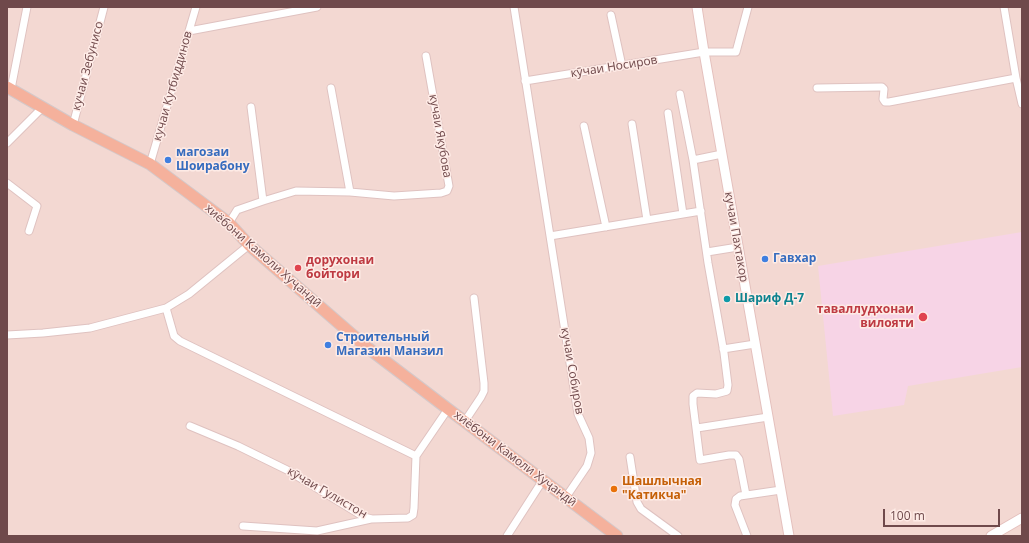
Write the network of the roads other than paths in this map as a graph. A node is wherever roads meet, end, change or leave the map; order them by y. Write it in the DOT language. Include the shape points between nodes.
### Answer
graph roads {
  1 [pos="27,7"];
  2 [pos="104,7"];
  3 [pos="196,7"];
  4 [pos="317,7"];
  5 [pos="514,7"];
  6 [pos="697,7"];
  7 [pos="748,7"];
  8 [pos="1004,7"];
  9 [pos="611,14"];
  10 [pos="189,31"];
  11 [pos="704,52"];
  12 [pos="426,56"];
  13 [pos="622,66"];
  14 [pos="1016,78"];
  15 [pos="525,81"];
  16 [pos="9,88"];
  17 [pos="331,88"];
  18 [pos="817,88"];
  19 [pos="680,94"];
  20 [pos="1022,104"];
  21 [pos="251,107"];
  22 [pos="42,108"];
  23 [pos="668,114"];
  24 [pos="632,124"];
  25 [pos="73,125"];
  26 [pos="584,126"];
  27 [pos="7,143"];
  28 [pos="722,154"];
  29 [pos="693,160"];
  30 [pos="150,164"];
  31 [pos="7,183"];
  32 [pos="350,192"];
  33 [pos="263,201"];
  34 [pos="701,211"];
  35 [pos="683,214"];
  36 [pos="647,220"];
  37 [pos="229,223"];
  38 [pos="606,227"];
  39 [pos="29,231"];
  40 [pos="550,236"];
  41 [pos="249,245"];
  42 [pos="738,247"];
  43 [pos="707,252"];
  44 [pos="474,298"];
  45 [pos="166,308"];
  46 [pos="7,335"];
  47 [pos="756,344"];
  48 [pos="723,349"];
  49 [pos="448,409"];
  50 [pos="768,417"];
  51 [pos="464,421"];
  52 [pos="190,426"];
  53 [pos="697,428"];
  54 [pos="416,456"];
  55 [pos="630,457"];
  56 [pos="543,480"];
  57 [pos="781,490"];
  58 [pos="746,495"];
  59 [pos="566,497"];
  60 [pos="1022,518"];
  61 [pos="372,519"];
  62 [pos="243,526"];
  63 [pos="507,536"];
  64 [pos="617,536"];
  65 [pos="678,536"];
  66 [pos="747,536"];
  67 [pos="789,536"];
  68 [pos="991,536"];
  1 -- 16 [label="street"];
  2 -- 25 [label="street, кучаи Зебунисо"];
  3 -- 10 [label="street, кучаи Кутбиддинов"];
  4 -- 10 [label="street"];
  5 -- 15 [label="street, кучаи Собиров"];
  6 -- 11 [label="main road, кучаи Пахтакор"];
  7 -- 11 [label="street, кӯчаи Носиров" via="736,52"];
  8 -- 14 [label="street"];
  9 -- 13 [label="street"];
  10 -- 30 [label="street, кучаи Кутбиддинов"];
  11 -- 13 [label="street, кӯчаи Носиров"];
  11 -- 28 [label="main road, кучаи Пахтакор"];
  12 -- 32 [label="street, кучаи Якубова" via="449,186 447,191 394,196"];
  13 -- 15 [label="street, кӯчаи Носиров"];
  14 -- 18 [label="street" via="889,102 883,99 882,87"];
  14 -- 20 [label="street"];
  15 -- 40 [label="street, кучаи Собиров"];
  16 -- 22 [label="main road, хиёбони Камоли Хуҷандӣ"];
  17 -- 32 [label="street"];
  19 -- 29 [label="street"];
  21 -- 33 [label="street"];
  22 -- 25 [label="main road, хиёбони Камоли Хуҷандӣ"];
  22 -- 27 [label="street"];
  23 -- 35 [label="street"];
  24 -- 36 [label="street"];
  25 -- 30 [label="main road, хиёбони Камоли Хуҷандӣ"];
  26 -- 38 [label="street"];
  28 -- 29 [label="street"];
  28 -- 42 [label="main road, кучаи Пахтакор"];
  29 -- 34 [label="street"];
  30 -- 37 [label="main road, хиёбони Камоли Хуҷандӣ"];
  31 -- 39 [label="street" via="37,206"];
  32 -- 33 [label="street, кучаи Якубова" via="296,192"];
  33 -- 37 [label="street, кучаи Якубова" via="237,210"];
  34 -- 35 [label="street"];
  34 -- 43 [label="street"];
  35 -- 36 [label="street"];
  36 -- 38 [label="street"];
  37 -- 41 [label="main road, хиёбони Камоли Хуҷандӣ"];
  38 -- 40 [label="street"];
  40 -- 59 [label="street, кучаи Собиров" via="578,414 589,438 591,453 587,466"];
  41 -- 45 [label="street" via="189,294"];
  41 -- 49 [label="main road, хиёбони Камоли Хуҷандӣ" via="364,345"];
  42 -- 43 [label="street"];
  42 -- 47 [label="main road, кучаи Пахтакор"];
  43 -- 48 [label="street"];
  44 -- 51 [label="street" via="484,391"];
  45 -- 46 [label="street" via="90,328"];
  45 -- 54 [label="street" via="174,336 180,341"];
  47 -- 48 [label="street"];
  47 -- 50 [label="main road, кучаи Пахтакор"];
  48 -- 53 [label="street" via="727,391 716,394 696,393 693,396"];
  49 -- 51 [label="main road, хиёбони Камоли Хуҷандӣ"];
  49 -- 54 [label="street"];
  50 -- 53 [label="street"];
  50 -- 57 [label="main road, кучаи Пахтакор"];
  51 -- 56 [label="main road, хиёбони Камоли Хуҷандӣ"];
  52 -- 61 [label="street, кӯчаи Гулистон" via="287,470 364,517"];
  53 -- 58 [label="street" via="700,460 736,455"];
  54 -- 61 [label="street, кӯчаи Гулистон" via="413,515 408,518"];
  55 -- 65 [label="street" via="637,502 641,509"];
  56 -- 59 [label="main road, хиёбони Камоли Хуҷандӣ"];
  56 -- 63 [label="street"];
  57 -- 58 [label="street"];
  57 -- 67 [label="main road, кучаи Пахтакор"];
  58 -- 66 [label="street" via="736,499 735,505"];
  59 -- 64 [label="main road, хиёбони Камоли Хуҷандӣ"];
  60 -- 68 [label="main road"];
  61 -- 62 [label="street" via="317,531"];
}
